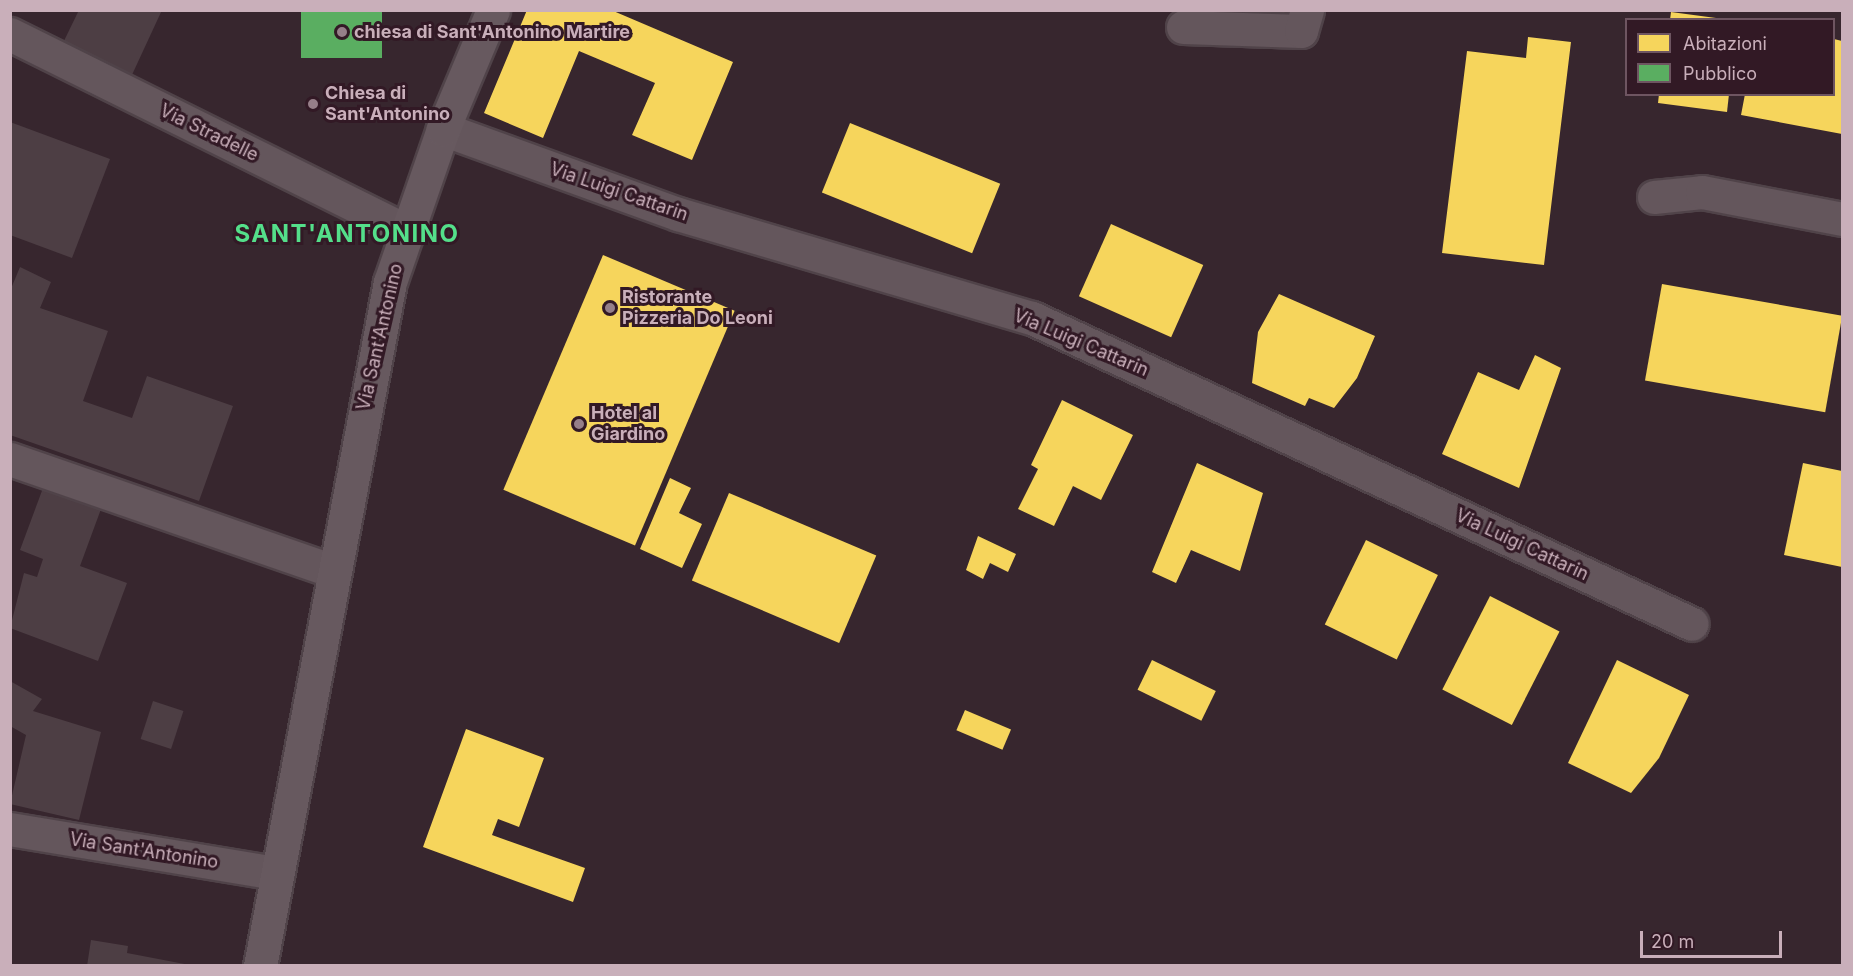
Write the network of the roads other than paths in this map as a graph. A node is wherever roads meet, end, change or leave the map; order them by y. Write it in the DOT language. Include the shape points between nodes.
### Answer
graph roads {
  1 [pos="493,10"];
  2 [pos="1307,10"];
  3 [pos="1183,27"];
  4 [pos="10,34"];
  5 [pos="443,129"];
  6 [pos="1654,197"];
  7 [pos="1842,219"];
  8 [pos="408,232"];
  9 [pos="10,459"];
  10 [pos="333,571"];
  11 [pos="1692,624"];
  12 [pos="10,829"];
  13 [pos="277,873"];
  14 [pos="260,966"];
  1 -- 5 [label="main road, Via Sant'Antonino"];
  2 -- 3 [label="street" via="1301,31"];
  4 -- 8 [label="street, Via Stradelle"];
  5 -- 8 [label="main road, Via Sant'Antonino"];
  5 -- 11 [label="street, Via Luigi Cattarin" via="678,214 1032,318"];
  6 -- 7 [label="street" via="1702,192"];
  8 -- 10 [label="main road, Via Sant'Antonino" via="390,282"];
  9 -- 10 [label="street"];
  10 -- 13 [label="main road, Via Sant'Antonino"];
  12 -- 13 [label="street, Via Sant'Antonino"];
  13 -- 14 [label="main road, Via Sant'Antonino"];
}
